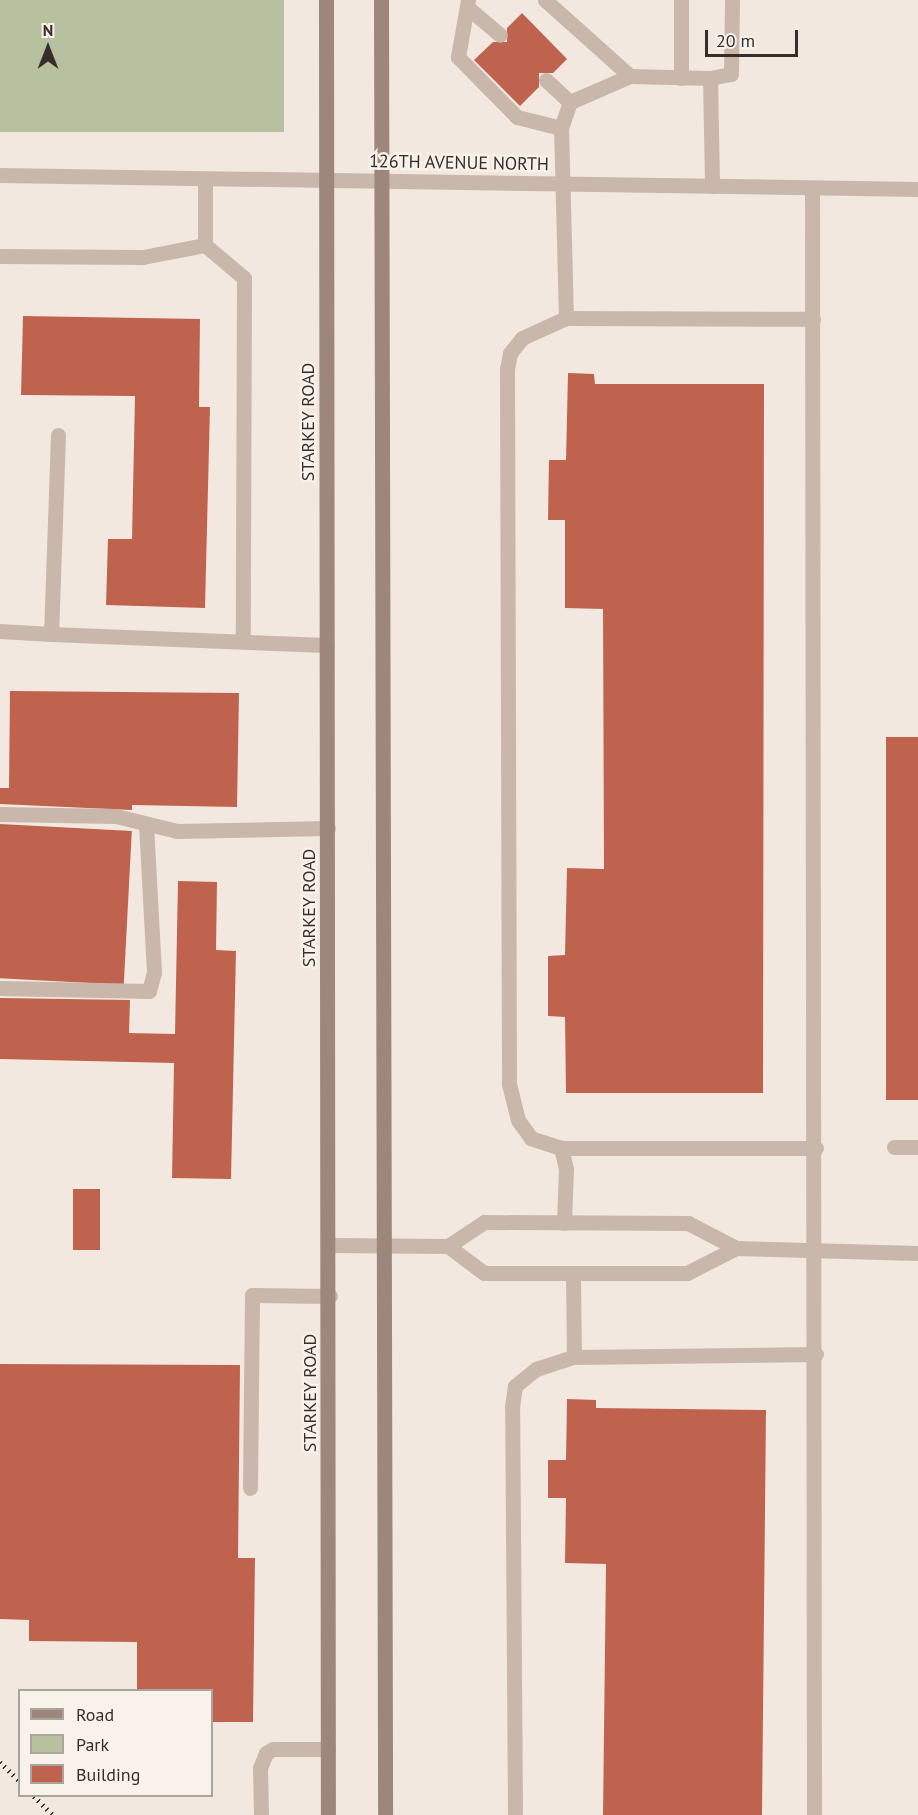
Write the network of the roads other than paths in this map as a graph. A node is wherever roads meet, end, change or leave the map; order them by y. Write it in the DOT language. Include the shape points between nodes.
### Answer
graph roads {
  1 [pos="326,0"];
  2 [pos="381,0"];
  3 [pos="545,0"];
  4 [pos="681,0"];
  5 [pos="732,0"];
  6 [pos="467,3"];
  7 [pos="500,35"];
  8 [pos="630,76"];
  9 [pos="681,78"];
  10 [pos="710,78"];
  11 [pos="546,80"];
  12 [pos="570,102"];
  13 [pos="561,128"];
  14 [pos="0,175"];
  15 [pos="205,179"];
  16 [pos="327,181"];
  17 [pos="381,182"];
  18 [pos="564,184"];
  19 [pos="712,186"];
  20 [pos="812,188"];
  21 [pos="918,189"];
  22 [pos="205,245"];
  23 [pos="0,256"];
  24 [pos="566,318"];
  25 [pos="813,319"];
  26 [pos="58,435"];
  27 [pos="0,632"];
  28 [pos="51,634"];
  29 [pos="243,641"];
  30 [pos="327,645"];
  31 [pos="0,814"];
  32 [pos="146,825"];
  33 [pos="328,828"];
  34 [pos="0,988"];
  35 [pos="894,1147"];
  36 [pos="561,1148"];
  37 [pos="816,1148"];
  38 [pos="918,1148"];
  39 [pos="564,1223"];
  40 [pos="330,1245"];
  41 [pos="384,1246"];
  42 [pos="448,1246"];
  43 [pos="736,1248"];
  44 [pos="816,1251"];
  45 [pos="918,1253"];
  46 [pos="573,1273"];
  47 [pos="330,1296"];
  48 [pos="816,1354"];
  49 [pos="574,1357"];
  50 [pos="250,1488"];
  51 [pos="328,1749"];
  52 [pos="261,1815"];
  53 [pos="328,1815"];
  54 [pos="385,1815"];
  55 [pos="515,1815"];
  56 [pos="814,1815"];
  1 -- 16 [label="main road, STARKEY ROAD"];
  2 -- 17 [label="main road"];
  3 -- 8 [label="street"];
  4 -- 9 [label="street"];
  5 -- 10 [label="street" via="731,74"];
  6 -- 7 [label="street"];
  6 -- 13 [label="street" via="458,57 517,117"];
  8 -- 9 [label="street"];
  8 -- 12 [label="street"];
  9 -- 10 [label="street"];
  10 -- 19 [label="street"];
  11 -- 12 [label="street"];
  12 -- 13 [label="street"];
  13 -- 18 [label="street"];
  14 -- 15 [label="street, 126TH AVENUE NORTH"];
  15 -- 16 [label="street, 126TH AVENUE NORTH"];
  15 -- 22 [label="street"];
  16 -- 17 [label="street, 126TH AVENUE NORTH"];
  16 -- 30 [label="main road, STARKEY ROAD"];
  17 -- 18 [label="street, 126TH AVENUE NORTH"];
  17 -- 41 [label="main road"];
  18 -- 19 [label="street, 126TH AVENUE NORTH"];
  18 -- 24 [label="street"];
  19 -- 20 [label="street, 126TH AVENUE NORTH"];
  20 -- 21 [label="street, 126TH AVENUE NORTH"];
  20 -- 25 [label="street"];
  22 -- 23 [label="street" via="143,257"];
  22 -- 29 [label="street" via="244,278"];
  24 -- 25 [label="street"];
  24 -- 36 [label="street" via="522,338 510,352 507,369 509,1083 518,1120 531,1138"];
  25 -- 37 [label="street"];
  26 -- 28 [label="street"];
  27 -- 28 [label="street"];
  28 -- 29 [label="street"];
  29 -- 30 [label="street"];
  30 -- 33 [label="main road, STARKEY ROAD"];
  31 -- 32 [label="street" via="116,816"];
  32 -- 33 [label="street" via="177,831"];
  32 -- 34 [label="street" via="154,972 149,991"];
  33 -- 40 [label="main road, STARKEY ROAD"];
  35 -- 38 [label="street"];
  36 -- 37 [label="street"];
  36 -- 39 [label="street" via="566,1169"];
  37 -- 44 [label="street"];
  39 -- 42 [label="street" via="484,1222"];
  39 -- 43 [label="street" via="688,1223"];
  40 -- 41 [label="street"];
  40 -- 47 [label="main road, STARKEY ROAD"];
  41 -- 42 [label="street"];
  41 -- 54 [label="main road"];
  42 -- 46 [label="street" via="484,1273"];
  43 -- 44 [label="street"];
  43 -- 46 [label="street" via="687,1273"];
  44 -- 45 [label="street"];
  44 -- 48 [label="street"];
  46 -- 49 [label="street"];
  47 -- 50 [label="street" via="252,1295"];
  47 -- 51 [label="main road, STARKEY ROAD"];
  48 -- 49 [label="street"];
  48 -- 56 [label="street"];
  49 -- 55 [label="street" via="536,1369 515,1386 512,1407"];
  51 -- 52 [label="street" via="273,1749 266,1753 260,1768"];
  51 -- 53 [label="main road, STARKEY ROAD"];
}
